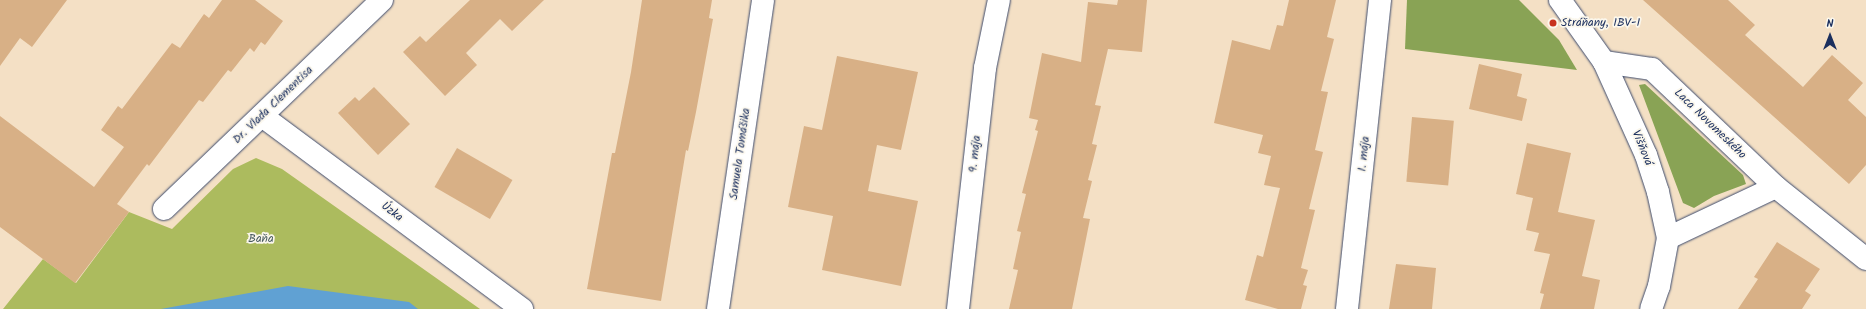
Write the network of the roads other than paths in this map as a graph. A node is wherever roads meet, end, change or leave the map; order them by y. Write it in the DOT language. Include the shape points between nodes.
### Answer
graph roads {
  1 [pos="382,0"];
  2 [pos="763,0"];
  3 [pos="999,0"];
  4 [pos="1380,0"];
  5 [pos="1560,0"];
  6 [pos="1604,62"];
  7 [pos="262,116"];
  8 [pos="1776,188"];
  9 [pos="164,209"];
  10 [pos="1668,238"];
  11 [pos="1866,259"];
  12 [pos="522,309"];
  13 [pos="718,309"];
  14 [pos="958,309"];
  15 [pos="1347,309"];
  16 [pos="1650,309"];
  1 -- 7 [label="street, Dr. Vlada Clementisa"];
  2 -- 13 [label="street, Samuela Tomášika"];
  3 -- 14 [label="street, 9. mája" via="985,68"];
  4 -- 15 [label="street, 1. mája"];
  5 -- 6 [label="street"];
  6 -- 8 [label="street, Laca Novomeského" via="1652,68"];
  6 -- 10 [label="street, Višňová" via="1646,155 1664,214"];
  7 -- 9 [label="street, Dr. Vlada Clementisa"];
  7 -- 12 [label="street, Úzka"];
  8 -- 10 [label="street"];
  8 -- 11 [label="street, Laca Novomeského"];
  10 -- 16 [label="street, Višňová" via="1659,286"];
}
